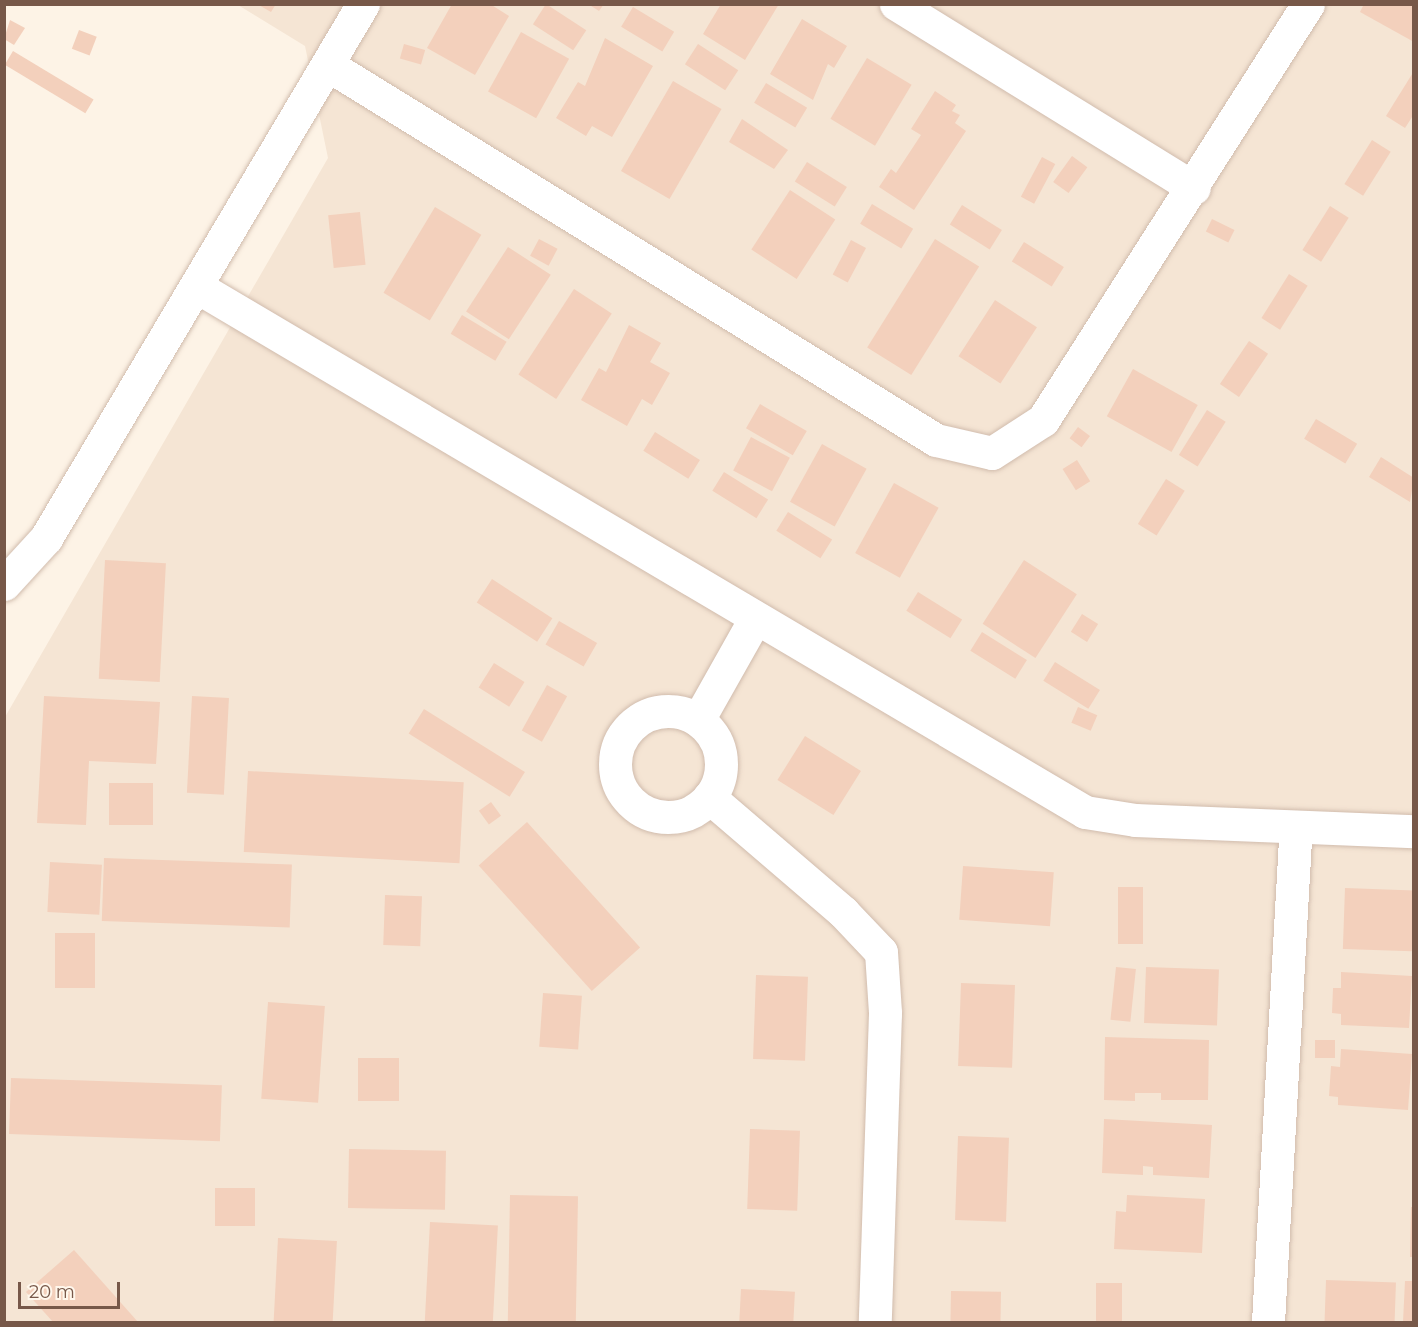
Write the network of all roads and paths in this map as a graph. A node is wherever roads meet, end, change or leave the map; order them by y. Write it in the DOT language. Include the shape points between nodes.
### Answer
graph roads {
  1 [pos="363,4"];
  2 [pos="896,4"];
  3 [pos="1308,4"];
  4 [pos="328,65"];
  5 [pos="1194,188"];
  6 [pos="199,288"];
  7 [pos="4,584"];
  8 [pos="754,619"];
  9 [pos="698,720"];
  10 [pos="709,797"];
  11 [pos="1296,827"];
  12 [pos="1413,831"];
  13 [pos="875,1323"];
  14 [pos="1268,1323"];
  1 -- 4 [label="street"];
  2 -- 5 [label="street"];
  3 -- 5 [label="street"];
  4 -- 5 [label="street" via="936,440 992,453 1043,420"];
  4 -- 6 [label="street"];
  6 -- 7 [label="street" via="46,538"];
  6 -- 8 [label="street"];
  8 -- 9 [label="street"];
  8 -- 11 [label="street" via="1085,812 1135,820"];
  9 -- 10 [label="street" via="719,748 718,783"];
  9 -- 10 [label="street" via="674,712 648,714 622,737 616,771 626,795 646,812 680,816"];
  10 -- 13 [label="street" via="843,912 881,952 885,1013"];
  11 -- 12 [label="street"];
  11 -- 14 [label="street"];
}
